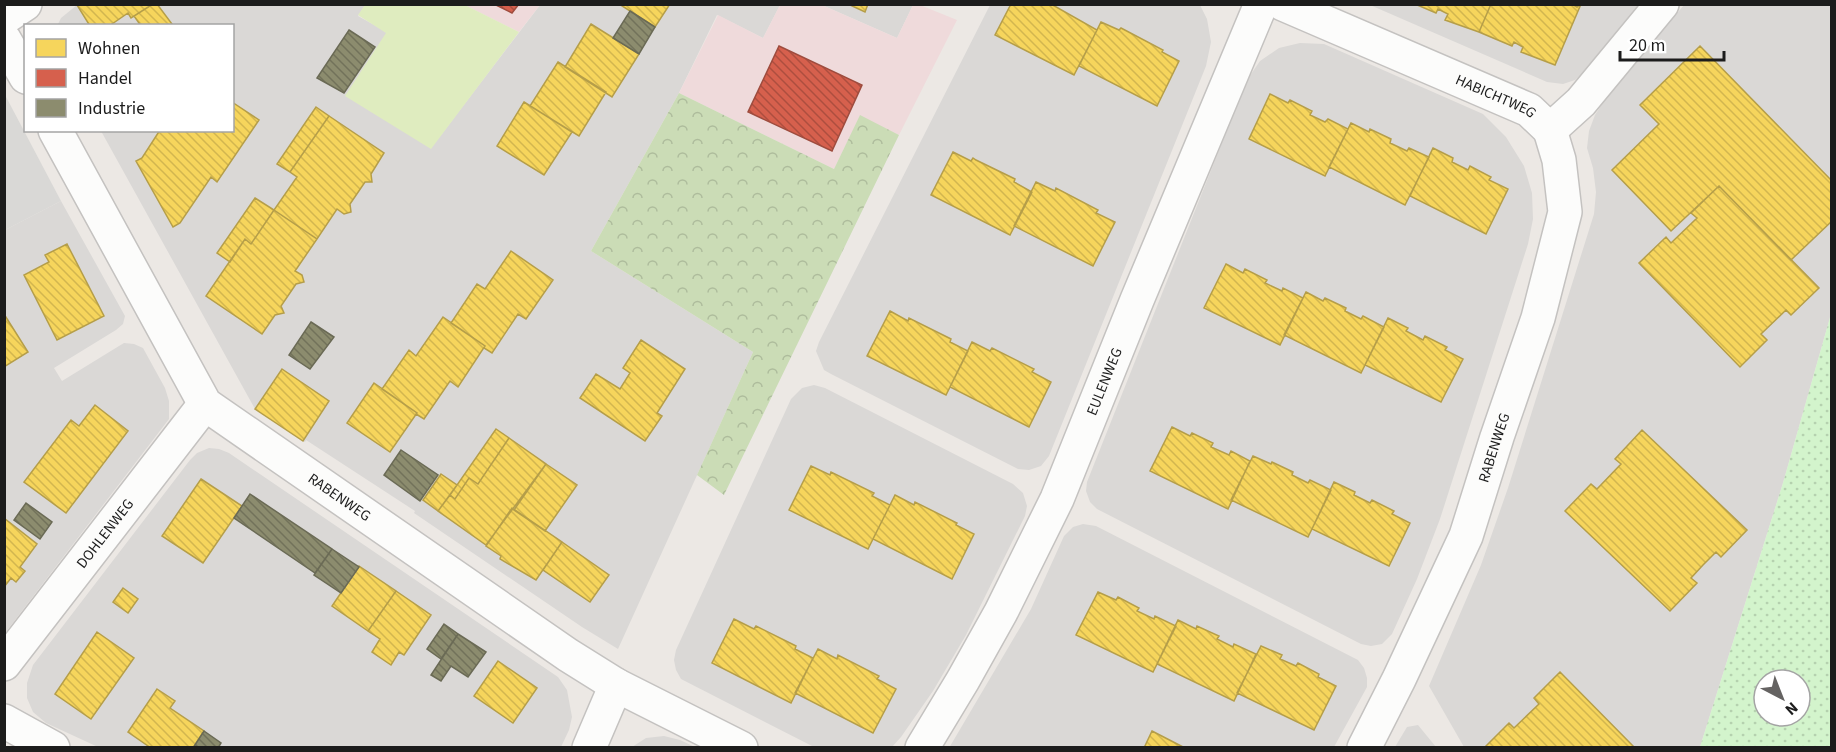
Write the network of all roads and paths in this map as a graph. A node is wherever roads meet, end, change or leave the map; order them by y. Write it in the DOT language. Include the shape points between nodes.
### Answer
graph roads {
  1 [pos="25,4"];
  2 [pos="1261,4"];
  3 [pos="1284,4"];
  4 [pos="1662,4"];
  5 [pos="4,18"];
  6 [pos="4,39"];
  7 [pos="24,74"];
  8 [pos="1550,130"];
  9 [pos="56,132"];
  10 [pos="205,404"];
  11 [pos="4,664"];
  12 [pos="616,685"];
  13 [pos="4,721"];
  14 [pos="52,747"];
  15 [pos="589,747"];
  16 [pos="741,747"];
  17 [pos="922,747"];
  18 [pos="1364,747"];
  1 -- 5 [label="street"];
  2 -- 17 [label="street, EULENWEG" via="1057,499 1005,605"];
  3 -- 8 [label="street, HABICHTWEG" via="1529,110"];
  4 -- 8 [label="street, HABICHTWEG" via="1581,102"];
  6 -- 7 [label="street"];
  8 -- 18 [label="street, RABENWEG" via="1559,160 1565,212 1538,318 1466,536"];
  9 -- 10 [label="street, RABENWEG"];
  10 -- 11 [label="street, DOHLENWEG"];
  10 -- 12 [label="street, RABENWEG"];
  12 -- 15 [label="street"];
  12 -- 16 [label="street, RABENWEG"];
  13 -- 14 [label="street"];
}
